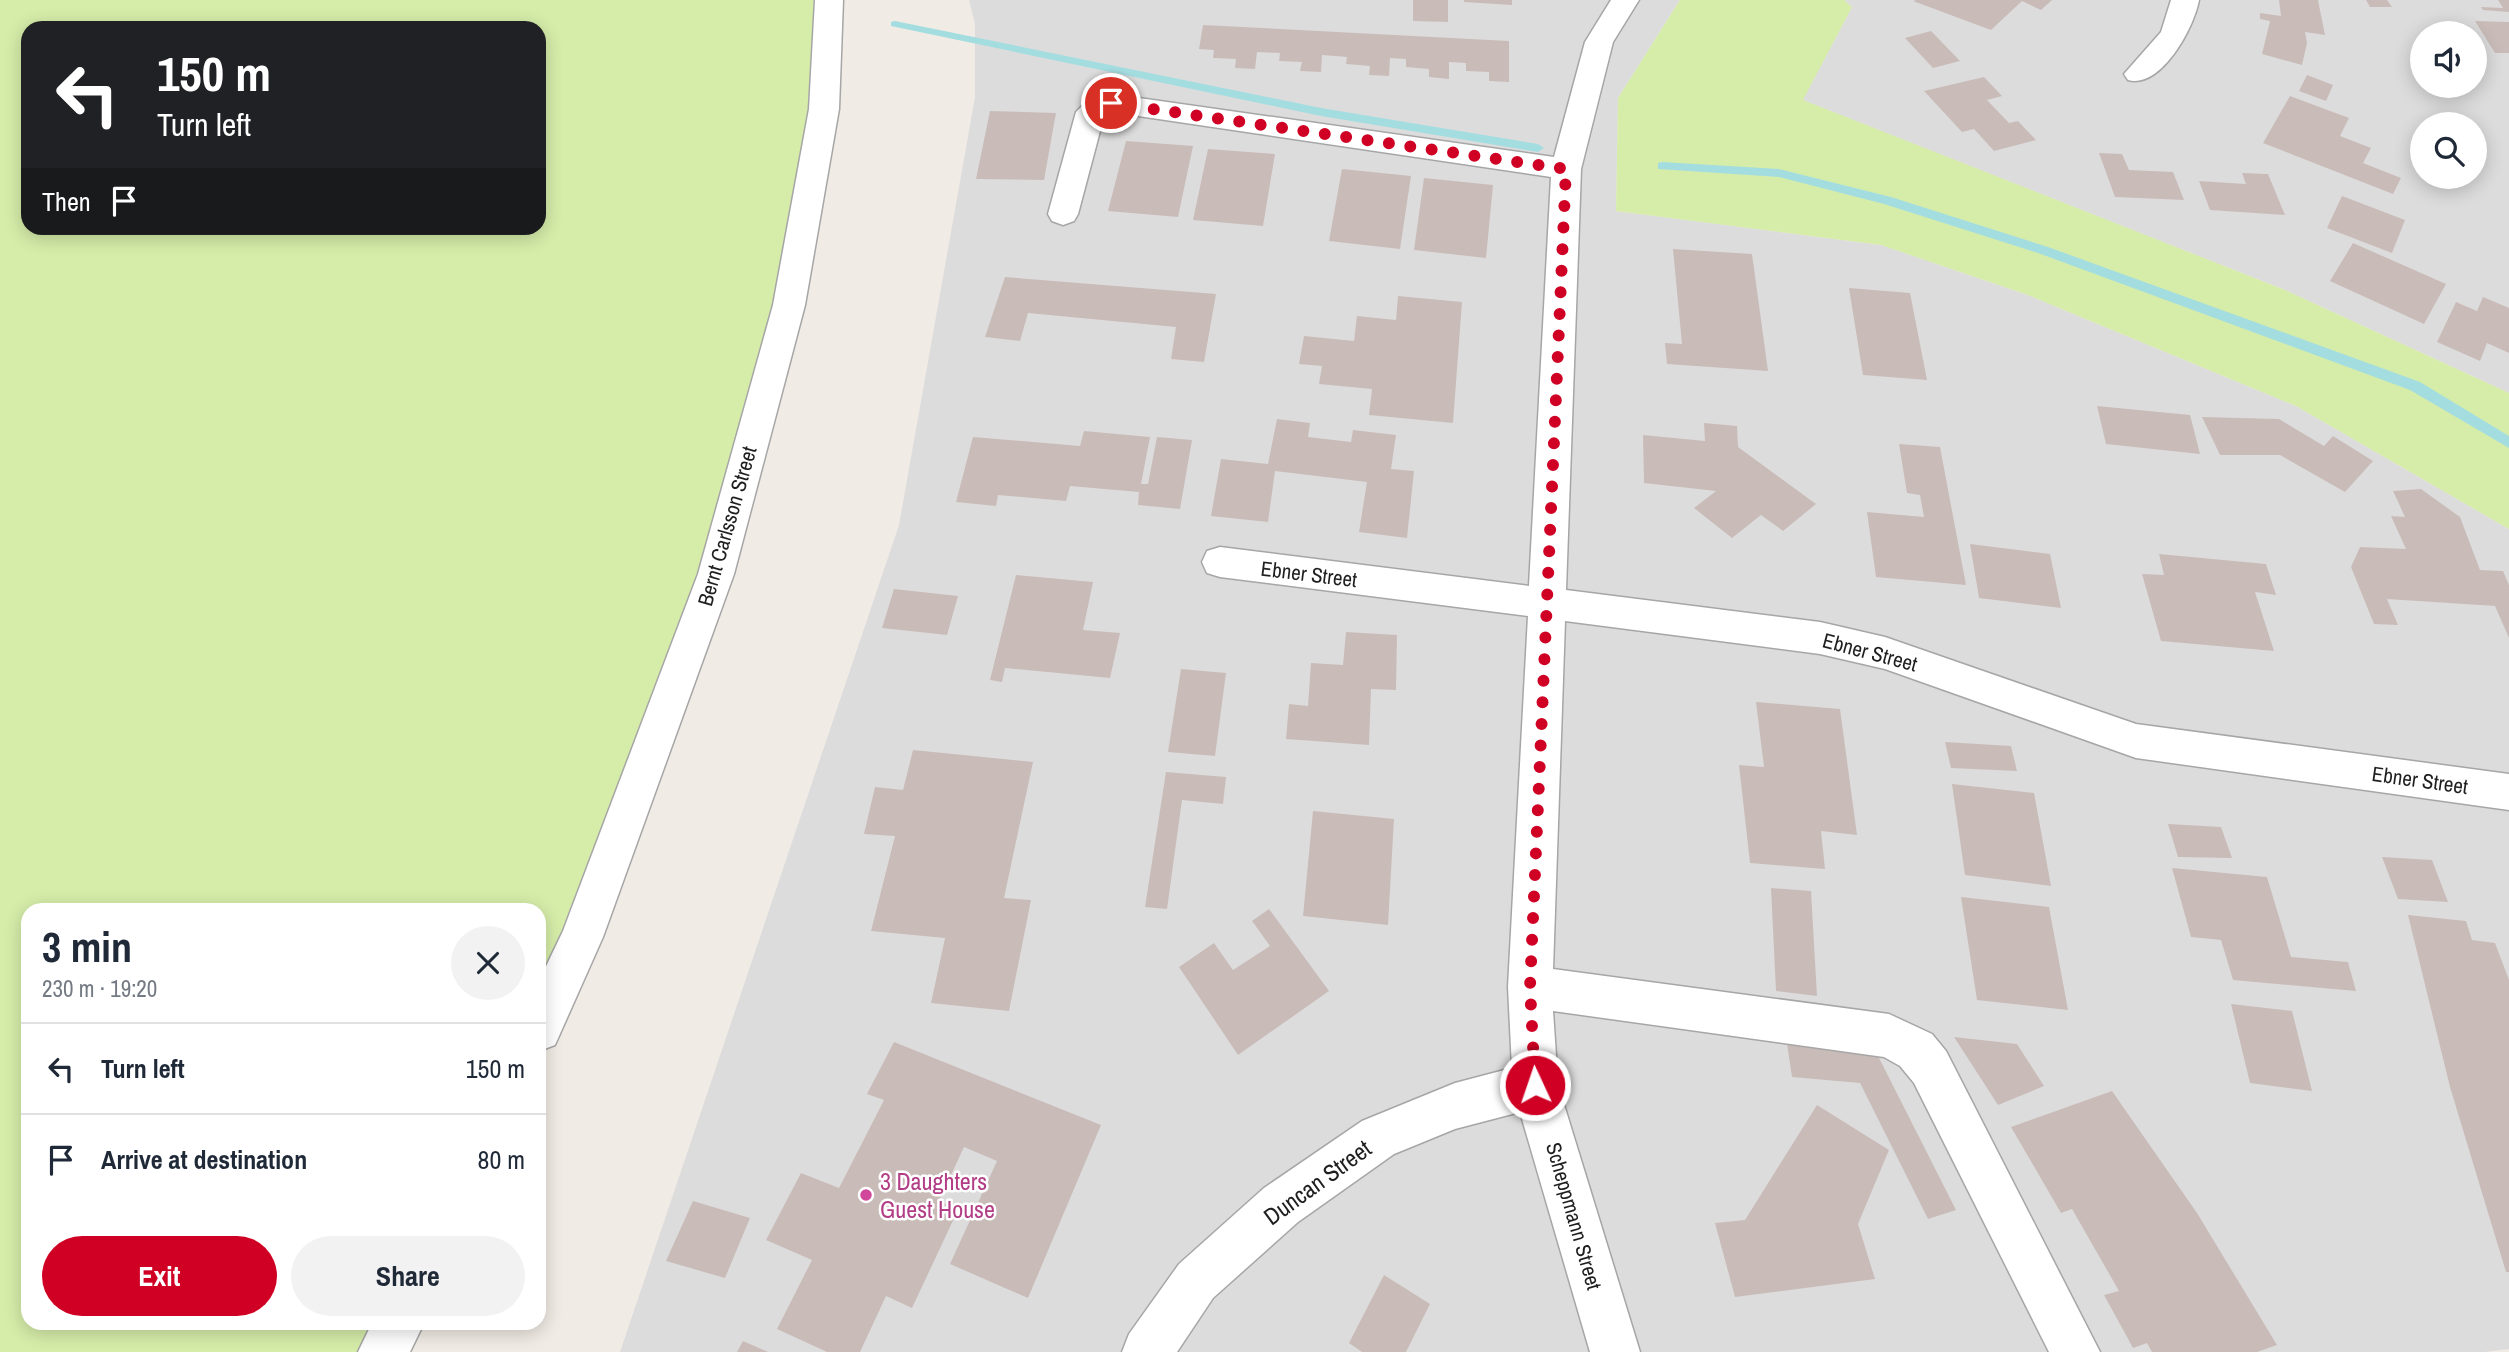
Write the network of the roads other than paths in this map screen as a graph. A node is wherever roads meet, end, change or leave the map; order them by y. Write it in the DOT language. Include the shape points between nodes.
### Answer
graph roads {
  1 [pos="829,0"];
  2 [pos="1625,0"];
  3 [pos="2185,0"];
  4 [pos="2138,74"];
  5 [pos="1566,169"];
  6 [pos="1063,214"];
  7 [pos="1220,562"];
  8 [pos="1546,604"];
  9 [pos="2509,792"];
  10 [pos="1530,987"];
  11 [pos="546,1014"];
  12 [pos="1535,1085"];
  13 [pos="395,1330"];
  14 [pos="383,1352"];
  15 [pos="1147,1352"];
  16 [pos="1615,1352"];
  17 [pos="2075,1352"];
  1 -- 11 [label="street, Bernt Carlsson Street" via="824,109 789,305 716,574 582,937"];
  2 -- 5 [label="street, Scheppmann Street" via="1598,42"];
  3 -- 4 [label="street" via="2176,34"];
  5 -- 6 [label="street" via="1111,103 1091,113"];
  5 -- 8 [label="street, Scheppmann Street"];
  7 -- 8 [label="street, Ebner Street"];
  8 -- 9 [label="street, Ebner Street" via="1820,638 1885,653 2136,741"];
  8 -- 10 [label="street, Scheppmann Street"];
  10 -- 12 [label="street, Scheppmann Street"];
  10 -- 17 [label="street" via="1889,1036 1916,1051 1930,1067"];
  12 -- 15 [label="street, Duncan Street" via="1455,1106 1378,1138 1280,1205 1196,1281"];
  12 -- 16 [label="street, Scheppmann Street"];
  13 -- 14 [label="street"];
}
